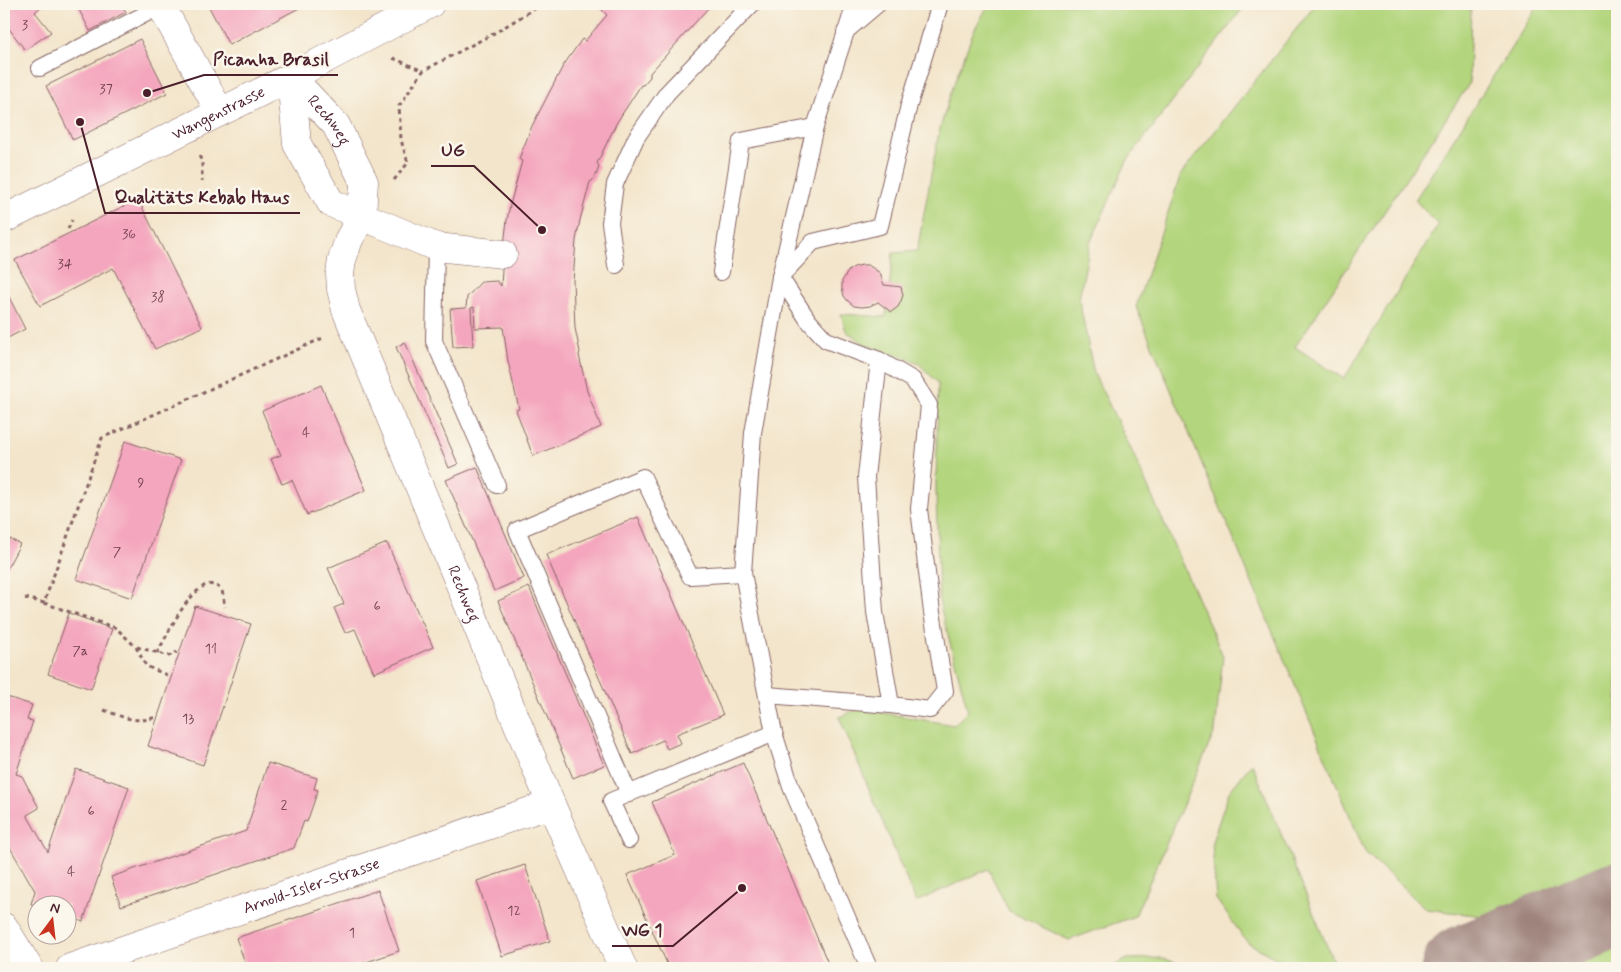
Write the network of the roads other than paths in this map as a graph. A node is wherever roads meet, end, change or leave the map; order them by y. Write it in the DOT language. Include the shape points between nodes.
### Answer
graph roads {
  1 [pos="430,4"];
  2 [pos="752,4"];
  3 [pos="855,4"];
  4 [pos="878,4"];
  5 [pos="940,4"];
  6 [pos="161,5"];
  7 [pos="846,32"];
  8 [pos="40,68"];
  9 [pos="291,77"];
  10 [pos="220,112"];
  11 [pos="815,127"];
  12 [pos="5,214"];
  13 [pos="362,216"];
  14 [pos="436,246"];
  15 [pos="503,254"];
  16 [pos="616,265"];
  17 [pos="721,272"];
  18 [pos="780,276"];
  19 [pos="878,360"];
  20 [pos="497,485"];
  21 [pos="743,573"];
  22 [pos="767,694"];
  23 [pos="891,705"];
  24 [pos="774,733"];
  25 [pos="629,794"];
  26 [pos="551,804"];
  27 [pos="629,840"];
  28 [pos="4,927"];
  29 [pos="29,968"];
  30 [pos="70,968"];
  31 [pos="623,968"];
  32 [pos="869,968"];
  1 -- 9 [label="street, Wangenstrasse"];
  2 -- 16 [label="lane" via="667,93 636,138 615,184 610,223"];
  3 -- 7 [label="lane"];
  4 -- 7 [label="lane"];
  5 -- 18 [label="lane" via="909,105 880,226 813,242"];
  6 -- 8 [label="lane"];
  6 -- 10 [label="street"];
  7 -- 11 [label="lane"];
  9 -- 10 [label="street, Wangenstrasse"];
  9 -- 13 [label="street, Rechweg" via="336,125 364,182"];
  9 -- 13 [label="street, Rechweg" via="297,144 331,203"];
  10 -- 12 [label="street, Wangenstrasse"];
  11 -- 17 [label="lane" via="741,141"];
  11 -- 18 [label="lane"];
  13 -- 14 [label="street"];
  13 -- 26 [label="street, Rechweg" via="344,249 340,274 343,298"];
  14 -- 15 [label="street"];
  14 -- 20 [label="lane" via="434,341"];
  18 -- 19 [label="lane" via="808,320 826,340"];
  18 -- 21 [label="lane" via="753,433"];
  19 -- 23 [label="lane" via="866,477 875,612"];
  19 -- 23 [label="lane" via="913,380 929,405 920,508 932,612 946,690 930,710"];
  21 -- 22 [label="lane"];
  21 -- 25 [label="lane" via="690,576 643,477 517,530"];
  22 -- 23 [label="lane"];
  22 -- 24 [label="lane"];
  24 -- 25 [label="lane"];
  24 -- 32 [label="lane" via="791,787"];
  25 -- 27 [label="lane" via="611,801"];
  26 -- 30 [label="street, Arnold-Isler-Strasse"];
  26 -- 31 [label="street, Rechweg"];
  28 -- 29 [label="street"];
}
